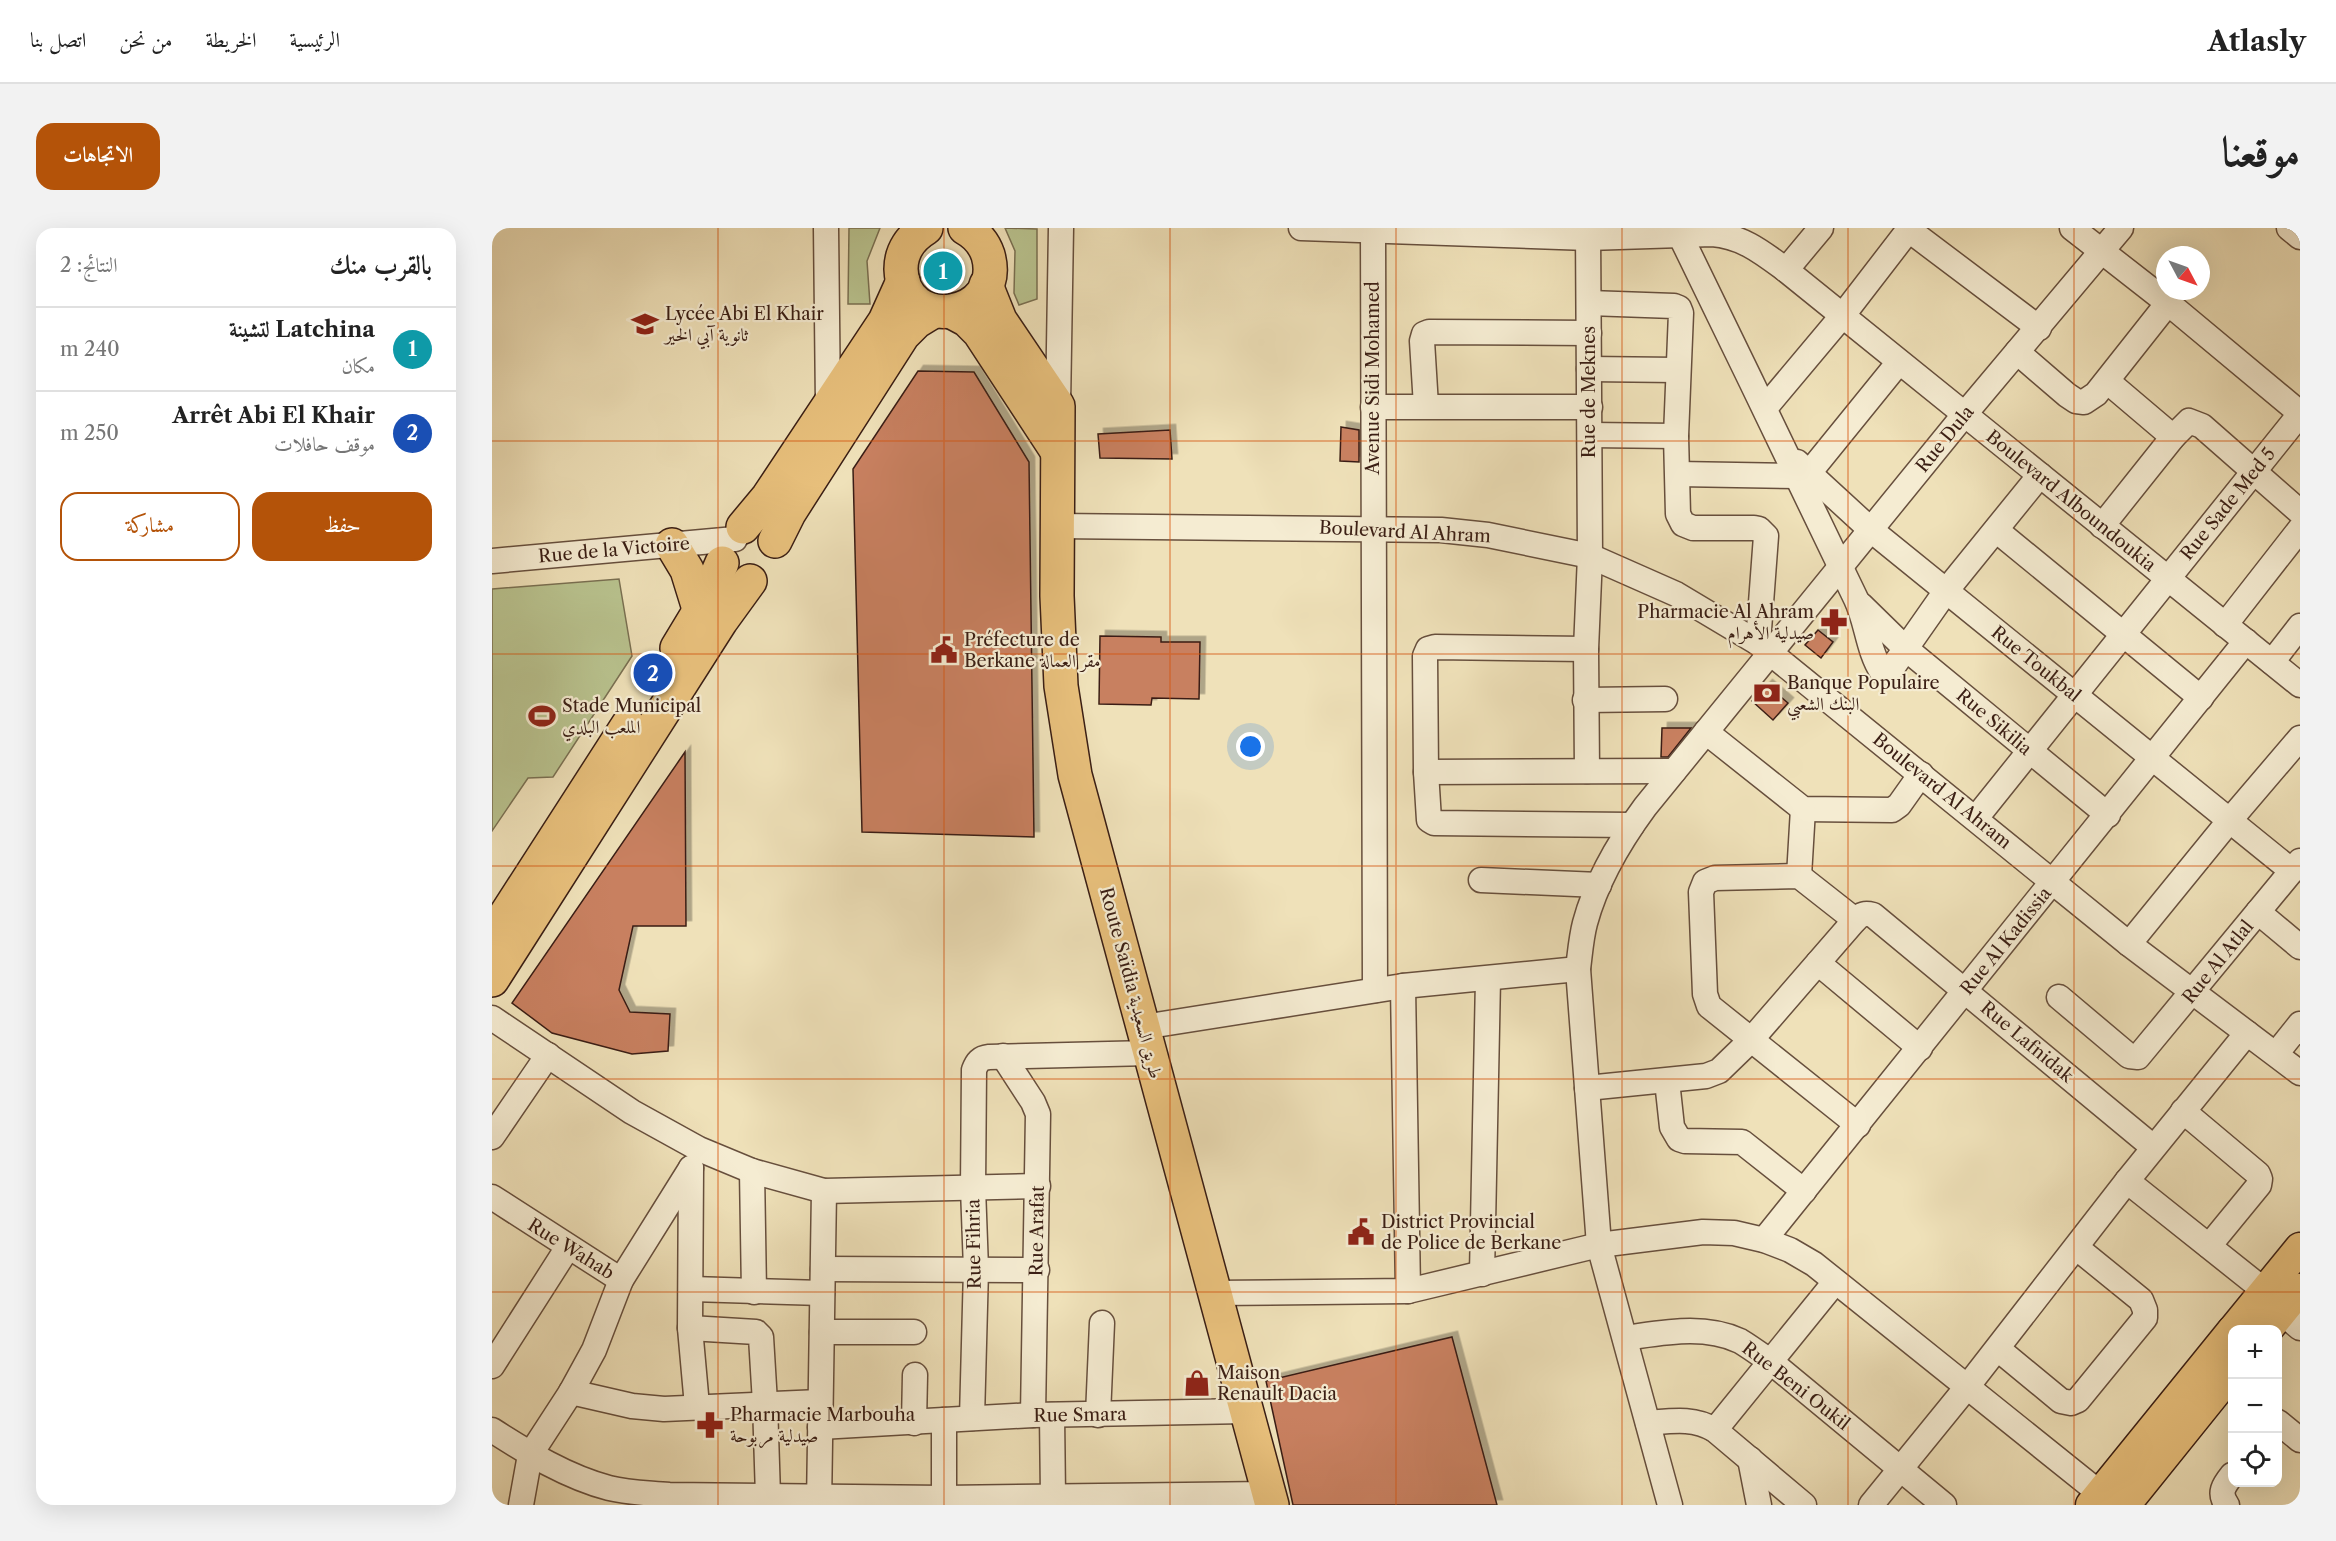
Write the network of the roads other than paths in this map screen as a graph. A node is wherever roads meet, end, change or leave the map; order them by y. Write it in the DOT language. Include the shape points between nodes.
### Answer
graph roads {
  1 [pos="826,228"];
  2 [pos="926,228"];
  3 [pos="1061,228"];
  4 [pos="1301,228"];
  5 [pos="1821,228"];
  6 [pos="2072,228"];
  7 [pos="2121,228"];
  8 [pos="2289,228"];
  9 [pos="968,229"];
  10 [pos="1373,229"];
  11 [pos="1910,229"];
  12 [pos="1731,232"];
  13 [pos="1588,233"];
  14 [pos="1680,235"];
  15 [pos="2300,237"];
  16 [pos="2102,252"];
  17 [pos="1786,270"];
  18 [pos="903,281"];
  19 [pos="987,285"];
  20 [pos="1589,303"];
  21 [pos="2168,303"];
  22 [pos="943,311"];
  23 [pos="1843,315"];
  24 [pos="2039,328"];
  25 [pos="1589,333"];
  26 [pos="2017,352"];
  27 [pos="1899,362"];
  28 [pos="1589,369"];
  29 [pos="1677,370"];
  30 [pos="2107,381"];
  31 [pos="828,405"];
  32 [pos="1058,406"];
  33 [pos="1426,406"];
  34 [pos="1373,407"];
  35 [pos="1590,407"];
  36 [pos="1765,408"];
  37 [pos="2300,414"];
  38 [pos="1964,415"];
  39 [pos="1590,435"];
  40 [pos="1676,436"];
  41 [pos="2173,437"];
  42 [pos="1057,451"];
  43 [pos="2254,471"];
  44 [pos="1678,474"];
  45 [pos="1804,475"];
  46 [pos="2040,475"];
  47 [pos="2300,512"];
  48 [pos="1057,526"];
  49 [pos="2102,526"];
  50 [pos="1373,528"];
  51 [pos="2300,529"];
  52 [pos="1871,530"];
  53 [pos="1996,530"];
  54 [pos="775,541"];
  55 [pos="733,543"];
  56 [pos="672,545"];
  57 [pos="1590,556"];
  58 [pos="492,561"];
  59 [pos="1840,570"];
  60 [pos="2168,579"];
  61 [pos="750,581"];
  62 [pos="1946,591"];
  63 [pos="1857,601"];
  64 [pos="700,612"];
  65 [pos="2225,625"];
  66 [pos="2300,626"];
  67 [pos="2122,635"];
  68 [pos="2246,641"];
  69 [pos="1764,648"];
  70 [pos="1905,648"];
  71 [pos="1586,649"];
  72 [pos="2272,662"];
  73 [pos="2300,685"];
  74 [pos="2074,695"];
  75 [pos="2201,698"];
  76 [pos="1665,699"];
  77 [pos="1585,700"];
  78 [pos="1706,732"];
  79 [pos="2300,738"];
  80 [pos="2029,751"];
  81 [pos="2152,759"];
  82 [pos="1587,771"];
  83 [pos="1674,771"];
  84 [pos="1426,772"];
  85 [pos="1921,774"];
  86 [pos="1803,809"];
  87 [pos="2108,815"];
  88 [pos="1976,819"];
  89 [pos="2230,820"];
  90 [pos="1632,825"];
  91 [pos="2296,866"];
  92 [pos="1799,876"];
  93 [pos="1481,880"];
  94 [pos="2054,882"];
  95 [pos="1599,885"];
  96 [pos="2258,912"];
  97 [pos="1864,918"];
  98 [pos="492,936"];
  99 [pos="2130,944"];
  100 [pos="2300,947"];
  101 [pos="1818,963"];
  102 [pos="1578,969"];
  103 [pos="1488,979"];
  104 [pos="492,980"];
  105 [pos="1403,986"];
  106 [pos="1375,990"];
  107 [pos="1966,991"];
  108 [pos="2192,993"];
  109 [pos="2059,997"];
  110 [pos="492,1018"];
  111 [pos="2300,1024"];
  112 [pos="2247,1033"];
  113 [pos="1146,1040"];
  114 [pos="1750,1040"];
  115 [pos="1920,1048"];
  116 [pos="2277,1054"];
  117 [pos="548,1055"];
  118 [pos="1003,1056"];
  119 [pos="2300,1073"];
  120 [pos="1667,1081"];
  121 [pos="1587,1088"];
  122 [pos="2183,1112"];
  123 [pos="1858,1125"];
  124 [pos="492,1137"];
  125 [pos="2153,1148"];
  126 [pos="695,1159"];
  127 [pos="752,1172"];
  128 [pos="2127,1181"];
  129 [pos="1038,1186"];
  130 [pos="974,1188"];
  131 [pos="824,1191"];
  132 [pos="1804,1191"];
  133 [pos="492,1197"];
  134 [pos="1764,1240"];
  135 [pos="1599,1245"];
  136 [pos="2209,1246"];
  137 [pos="568,1247"];
  138 [pos="2077,1248"];
  139 [pos="2300,1248"];
  140 [pos="976,1269"];
  141 [pos="1037,1270"];
  142 [pos="1482,1274"];
  143 [pos="621,1280"];
  144 [pos="822,1281"];
  145 [pos="1835,1282"];
  146 [pos="692,1289"];
  147 [pos="2300,1289"];
  148 [pos="1408,1291"];
  149 [pos="754,1292"];
  150 [pos="1215,1293"];
  151 [pos="2278,1315"];
  152 [pos="1102,1323"];
  153 [pos="2248,1325"];
  154 [pos="690,1328"];
  155 [pos="822,1332"];
  156 [pos="914,1332"];
  157 [pos="2228,1337"];
  158 [pos="1625,1338"];
  159 [pos="1998,1348"];
  160 [pos="1771,1362"];
  161 [pos="492,1366"];
  162 [pos="915,1375"];
  163 [pos="2228,1382"];
  164 [pos="1967,1387"];
  165 [pos="571,1392"];
  166 [pos="820,1402"];
  167 [pos="765,1403"];
  168 [pos="697,1406"];
  169 [pos="1246,1411"];
  170 [pos="1042,1415"];
  171 [pos="1098,1415"];
  172 [pos="972,1418"];
  173 [pos="944,1420"];
  174 [pos="914,1423"];
  175 [pos="1648,1423"];
  176 [pos="2282,1426"];
  177 [pos="820,1427"];
  178 [pos="492,1430"];
  179 [pos="1715,1430"];
  180 [pos="2300,1440"];
  181 [pos="530,1455"];
  182 [pos="1750,1459"];
  183 [pos="1900,1470"];
  184 [pos="2228,1480"];
  185 [pos="768,1496"];
  186 [pos="1053,1497"];
  187 [pos="668,1500"];
  188 [pos="930,1500"];
  189 [pos="1271,1500"];
  190 [pos="819,1501"];
  191 [pos="987,1501"];
  192 [pos="1101,1501"];
  193 [pos="2108,1502"];
  194 [pos="521,1505"];
  195 [pos="1670,1505"];
  196 [pos="1759,1505"];
  197 [pos="1804,1505"];
  198 [pos="1871,1505"];
  199 [pos="1944,1505"];
  200 [pos="2227,1505"];
  1 -- 31 [label="street"];
  2 -- 18 [label="highway" via="907,246 901,263"];
  3 -- 32 [label="street"];
  4 -- 10 [label="street"];
  5 -- 17 [label="street"];
  6 -- 16 [label="street"];
  7 -- 16 [label="street, Rue Dula"];
  8 -- 15 [label="street"];
  9 -- 19 [label="highway" via="982,243 989,259"];
  10 -- 13 [label="street"];
  10 -- 34 [label="street, Avenue Sidi Mohamed"];
  11 -- 23 [label="street"];
  11 -- 24 [label="street"];
  12 -- 14 [label="street"];
  12 -- 17 [label="street, Boulevard Alboundoukia"];
  13 -- 14 [label="street"];
  13 -- 20 [label="street, Rue de Meknes"];
  14 -- 36 [label="street"];
  16 -- 21 [label="street"];
  16 -- 24 [label="street, Rue Dula"];
  17 -- 23 [label="street, Boulevard Alboundoukia"];
  18 -- 22 [label="highway" via="912,297 926,308"];
  18 -- 31 [label="highway" via="885,321"];
  19 -- 22 [label="highway" via="969,306"];
  19 -- 32 [label="highway" via="1000,320"];
  20 -- 25 [label="street, Rue de Meknes"];
  20 -- 29 [label="street" via="1679,308"];
  21 -- 30 [label="street"];
  21 -- 37 [label="street"];
  22 -- 42 [label="highway" via="967,320 979,332"];
  22 -- 54 [label="highway" via="916,322 903,335"];
  23 -- 27 [label="street, Boulevard Alboundoukia"];
  23 -- 36 [label="street"];
  24 -- 26 [label="street, Rue Dula"];
  25 -- 28 [label="street, Rue de Meknes"];
  25 -- 33 [label="street" via="1424,334"];
  26 -- 30 [label="street" via="2076,401 2084,402"];
  26 -- 38 [label="street, Rue Dula"];
  27 -- 38 [label="street, Boulevard Alboundoukia"];
  27 -- 45 [label="street"];
  28 -- 29 [label="street"];
  28 -- 35 [label="street, Rue de Meknes"];
  29 -- 40 [label="street"];
  30 -- 41 [label="street"];
  31 -- 55 [label="highway"];
  32 -- 42 [label="highway, Route Saïdia طريق السعيدية"];
  33 -- 34 [label="street"];
  33 -- 35 [label="street"];
  34 -- 50 [label="street, Avenue Sidi Mohamed"];
  35 -- 39 [label="street, Rue de Meknes"];
  36 -- 45 [label="street" via="1786,452"];
  37 -- 43 [label="street, Rue Sade Med 5"];
  38 -- 46 [label="street, Boulevard Alboundoukia"];
  38 -- 52 [label="street, Rue Dula"];
  39 -- 40 [label="street"];
  39 -- 57 [label="street, Rue de Meknes"];
  40 -- 44 [label="street"];
  41 -- 43 [label="street" via="2186,422 2197,423"];
  41 -- 49 [label="street"];
  42 -- 48 [label="highway, Route Saïdia طريق السعيدية"];
  43 -- 47 [label="street"];
  43 -- 60 [label="street, Rue Sade Med 5"];
  44 -- 45 [label="street"];
  44 -- 69 [label="street" via="1678,514 1683,524 1693,528 1754,528 1766,536"];
  45 -- 52 [label="street, Rue Toukbal"];
  45 -- 59 [label="street"];
  46 -- 49 [label="street, Boulevard Alboundoukia"];
  46 -- 53 [label="street"];
  48 -- 50 [label="street, Boulevard Al Ahram"];
  48 -- 113 [label="highway, Route Saïdia طريق السعيدية" via="1061,686 1069,746"];
  49 -- 60 [label="street, Boulevard Alboundoukia"];
  50 -- 57 [label="street, Boulevard Al Ahram" via="1488,534"];
  50 -- 106 [label="street, Avenue Sidi Mohamed"];
  51 -- 65 [label="street"];
  52 -- 59 [label="street, Rue Dula"];
  52 -- 62 [label="street, Rue Toukbal"];
  53 -- 62 [label="street"];
  53 -- 67 [label="street"];
  54 -- 55 [label="highway" via="767,525 755,522"];
  54 -- 61 [label="highway"];
  55 -- 56 [label="street, Rue de la Victoire"];
  55 -- 61 [label="highway" via="724,575 739,584"];
  55 -- 64 [label="highway"];
  56 -- 58 [label="street, Rue de la Victoire"];
  56 -- 64 [label="highway" via="690,577"];
  57 -- 69 [label="street, Boulevard Al Ahram" via="1676,594"];
  57 -- 71 [label="street, Rue de Meknes"];
  59 -- 63 [label="street"];
  59 -- 69 [label="street, Rue Dula"];
  60 -- 65 [label="street, Boulevard Alboundoukia"];
  60 -- 67 [label="street, Rue Sade Med 5"];
  61 -- 104 [label="highway"];
  62 -- 70 [label="street"];
  62 -- 74 [label="street, Rue Toukbal"];
  63 -- 70 [label="street, Rue Sikilia"];
  63 -- 70 [label="street" via="1882,672 1890,671"];
  64 -- 98 [label="highway"];
  65 -- 68 [label="street, Boulevard Alboundoukia"];
  66 -- 72 [label="street"];
  67 -- 74 [label="street, Rue Sade Med 5"];
  67 -- 75 [label="street"];
  68 -- 72 [label="street, Boulevard Alboundoukia"];
  68 -- 75 [label="street, Rue Al Kadissia"];
  69 -- 78 [label="street, Rue Dula"];
  69 -- 85 [label="street, Boulevard Al Ahram"];
  70 -- 80 [label="street, Rue Sikilia"];
  71 -- 77 [label="street, Rue de Meknes"];
  71 -- 84 [label="street" via="1428,649"];
  72 -- 73 [label="street, Boulevard Alboundoukia"];
  74 -- 80 [label="street, Rue Sade Med 5"];
  74 -- 81 [label="street, Rue Toukbal"];
  75 -- 81 [label="street, Rue Al Kadissia"];
  76 -- 77 [label="street"];
  77 -- 82 [label="street, Rue de Meknes"];
  78 -- 83 [label="street, Rue Dula"];
  78 -- 86 [label="street"];
  79 -- 89 [label="street"];
  80 -- 87 [label="street, Rue Sikilia"];
  80 -- 88 [label="street, Rue Sade Med 5"];
  81 -- 87 [label="street, Rue Al Kadissia"];
  81 -- 89 [label="street, Rue Toukbal"];
  82 -- 83 [label="street"];
  82 -- 84 [label="street"];
  83 -- 90 [label="street, Rue Dula"];
  84 -- 90 [label="street" via="1428,816 1434,823"];
  85 -- 86 [label="street" via="1892,810"];
  85 -- 88 [label="street, Boulevard Al Ahram"];
  86 -- 92 [label="street"];
  87 -- 94 [label="street, Rue Al Kadissia"];
  88 -- 94 [label="street, Boulevard Al Ahram"];
  89 -- 91 [label="street, Rue Toukbal"];
  89 -- 99 [label="street"];
  90 -- 95 [label="street, Rue Dula"];
  91 -- 96 [label="street, Rue Al Atlal"];
  92 -- 97 [label="street, Rue Lafnidak"];
  92 -- 114 [label="street" via="1715,878 1705,882 1701,892 1706,1000"];
  93 -- 95 [label="street"];
  94 -- 99 [label="street, Boulevard Al Ahram"];
  94 -- 107 [label="street, Rue Al Kadissia"];
  95 -- 102 [label="street, Rue Dula" via="1585,924"];
  96 -- 100 [label="street"];
  96 -- 108 [label="street, Rue Al Atlal"];
  97 -- 101 [label="street"];
  97 -- 107 [label="street, Rue Lafnidak"];
  99 -- 108 [label="street, Boulevard Al Ahram"];
  101 -- 114 [label="street"];
  101 -- 115 [label="street"];
  102 -- 103 [label="street"];
  102 -- 121 [label="street, Rue Dula"];
  103 -- 105 [label="street"];
  103 -- 142 [label="street"];
  105 -- 106 [label="street"];
  105 -- 148 [label="street"];
  106 -- 113 [label="street"];
  107 -- 115 [label="street, Rue Al Kadissia"];
  107 -- 125 [label="street, Rue Lafnidak"];
  108 -- 109 [label="street, Rue Al Atlal" via="2138,1057 2132,1057"];
  108 -- 112 [label="street, Boulevard Al Ahram"];
  110 -- 117 [label="street"];
  111 -- 116 [label="street"];
  112 -- 116 [label="street, Boulevard Al Ahram"];
  112 -- 122 [label="street"];
  113 -- 118 [label="street"];
  113 -- 150 [label="highway, Route Saïdia طريق السعيدية"];
  114 -- 120 [label="street" via="1713,1074"];
  114 -- 123 [label="street"];
  115 -- 123 [label="street, Rue Al Kadissia"];
  116 -- 119 [label="street, Boulevard Al Ahram"];
  117 -- 124 [label="street"];
  117 -- 126 [label="street"];
  118 -- 129 [label="street, Rue Arafat" via="1038,1113"];
  118 -- 130 [label="street, Rue Fihria" via="982,1058 974,1070"];
  120 -- 121 [label="street"];
  120 -- 132 [label="street" via="1672,1127 1679,1139 1742,1142"];
  121 -- 135 [label="street, Rue Dula"];
  122 -- 125 [label="street"];
  122 -- 136 [label="street" via="2260,1179"];
  123 -- 132 [label="street, Rue Al Kadissia"];
  125 -- 128 [label="street"];
  126 -- 127 [label="street"];
  126 -- 143 [label="street"];
  126 -- 146 [label="street"];
  127 -- 131 [label="street"];
  127 -- 149 [label="street"];
  128 -- 136 [label="street"];
  128 -- 138 [label="street"];
  129 -- 130 [label="street"];
  129 -- 141 [label="street, Rue Arafat"];
  130 -- 131 [label="street"];
  130 -- 140 [label="street, Rue Fihria"];
  131 -- 144 [label="street"];
  132 -- 134 [label="street, Rue Al Kadissia"];
  133 -- 137 [label="street, Rue Wahab"];
  134 -- 135 [label="street" via="1734,1233 1703,1232"];
  134 -- 145 [label="street" via="1814,1264"];
  135 -- 142 [label="street"];
  135 -- 158 [label="street, Rue Dula"];
  136 -- 151 [label="street"];
  137 -- 143 [label="street, Rue Wahab"];
  137 -- 161 [label="street"];
  138 -- 159 [label="street"];
  138 -- 159 [label="street" via="2141,1300 2145,1318 2078,1400 2071,1403 2061,1401"];
  139 -- 151 [label="main road"];
  140 -- 141 [label="street"];
  140 -- 144 [label="street"];
  140 -- 172 [label="street, Rue Fihria"];
  141 -- 170 [label="street, Rue Arafat"];
  142 -- 148 [label="street"];
  143 -- 165 [label="street" via="594,1350"];
  144 -- 149 [label="street"];
  144 -- 155 [label="street"];
  145 -- 160 [label="street"];
  145 -- 164 [label="street"];
  146 -- 149 [label="street"];
  146 -- 154 [label="street"];
  147 -- 151 [label="main road"];
  148 -- 150 [label="street"];
  150 -- 169 [label="highway, Route Saïdia طريق السعيدية"];
  151 -- 153 [label="main road"];
  152 -- 171 [label="street"];
  154 -- 167 [label="street" via="759,1334"];
  154 -- 168 [label="street"];
  155 -- 156 [label="street"];
  155 -- 166 [label="street"];
  157 -- 193 [label="main road"];
  158 -- 160 [label="street, Rue Beni Oukil" via="1689,1330 1710,1332 1741,1342"];
  158 -- 175 [label="street, Rue Dula"];
  159 -- 164 [label="street"];
  160 -- 179 [label="street"];
  160 -- 183 [label="street, Rue Beni Oukil"];
  162 -- 174 [label="street"];
  163 -- 193 [label="main road"];
  164 -- 183 [label="street"];
  164 -- 193 [label="street"];
  165 -- 168 [label="street" via="632,1406"];
  165 -- 181 [label="street"];
  166 -- 167 [label="street"];
  166 -- 177 [label="street"];
  167 -- 168 [label="street"];
  167 -- 185 [label="street"];
  169 -- 171 [label="street, Rue Smara"];
  169 -- 189 [label="highway, Route Saïdia طريق السعيدية"];
  170 -- 171 [label="street, Rue Smara"];
  170 -- 172 [label="street, Rue Smara"];
  170 -- 186 [label="street, Rue Arafat"];
  172 -- 173 [label="street, Rue Smara"];
  173 -- 174 [label="street, Rue Smara"];
  173 -- 188 [label="street"];
  174 -- 177 [label="street, Rue Smara"];
  175 -- 179 [label="street" via="1686,1420"];
  175 -- 195 [label="street, Rue Dula"];
  176 -- 180 [label="street"];
  177 -- 190 [label="street"];
  178 -- 181 [label="street"];
  179 -- 182 [label="street"];
  181 -- 187 [label="street" via="584,1480"];
  181 -- 194 [label="street"];
  182 -- 196 [label="street"];
  182 -- 197 [label="street"];
  183 -- 198 [label="street"];
  183 -- 199 [label="street, Rue Beni Oukil"];
  184 -- 200 [label="street" via="2222,1494"];
  185 -- 187 [label="street"];
  185 -- 190 [label="street"];
  186 -- 191 [label="street"];
  186 -- 192 [label="street"];
  188 -- 190 [label="street"];
  188 -- 191 [label="street"];
  189 -- 192 [label="street"];
}
